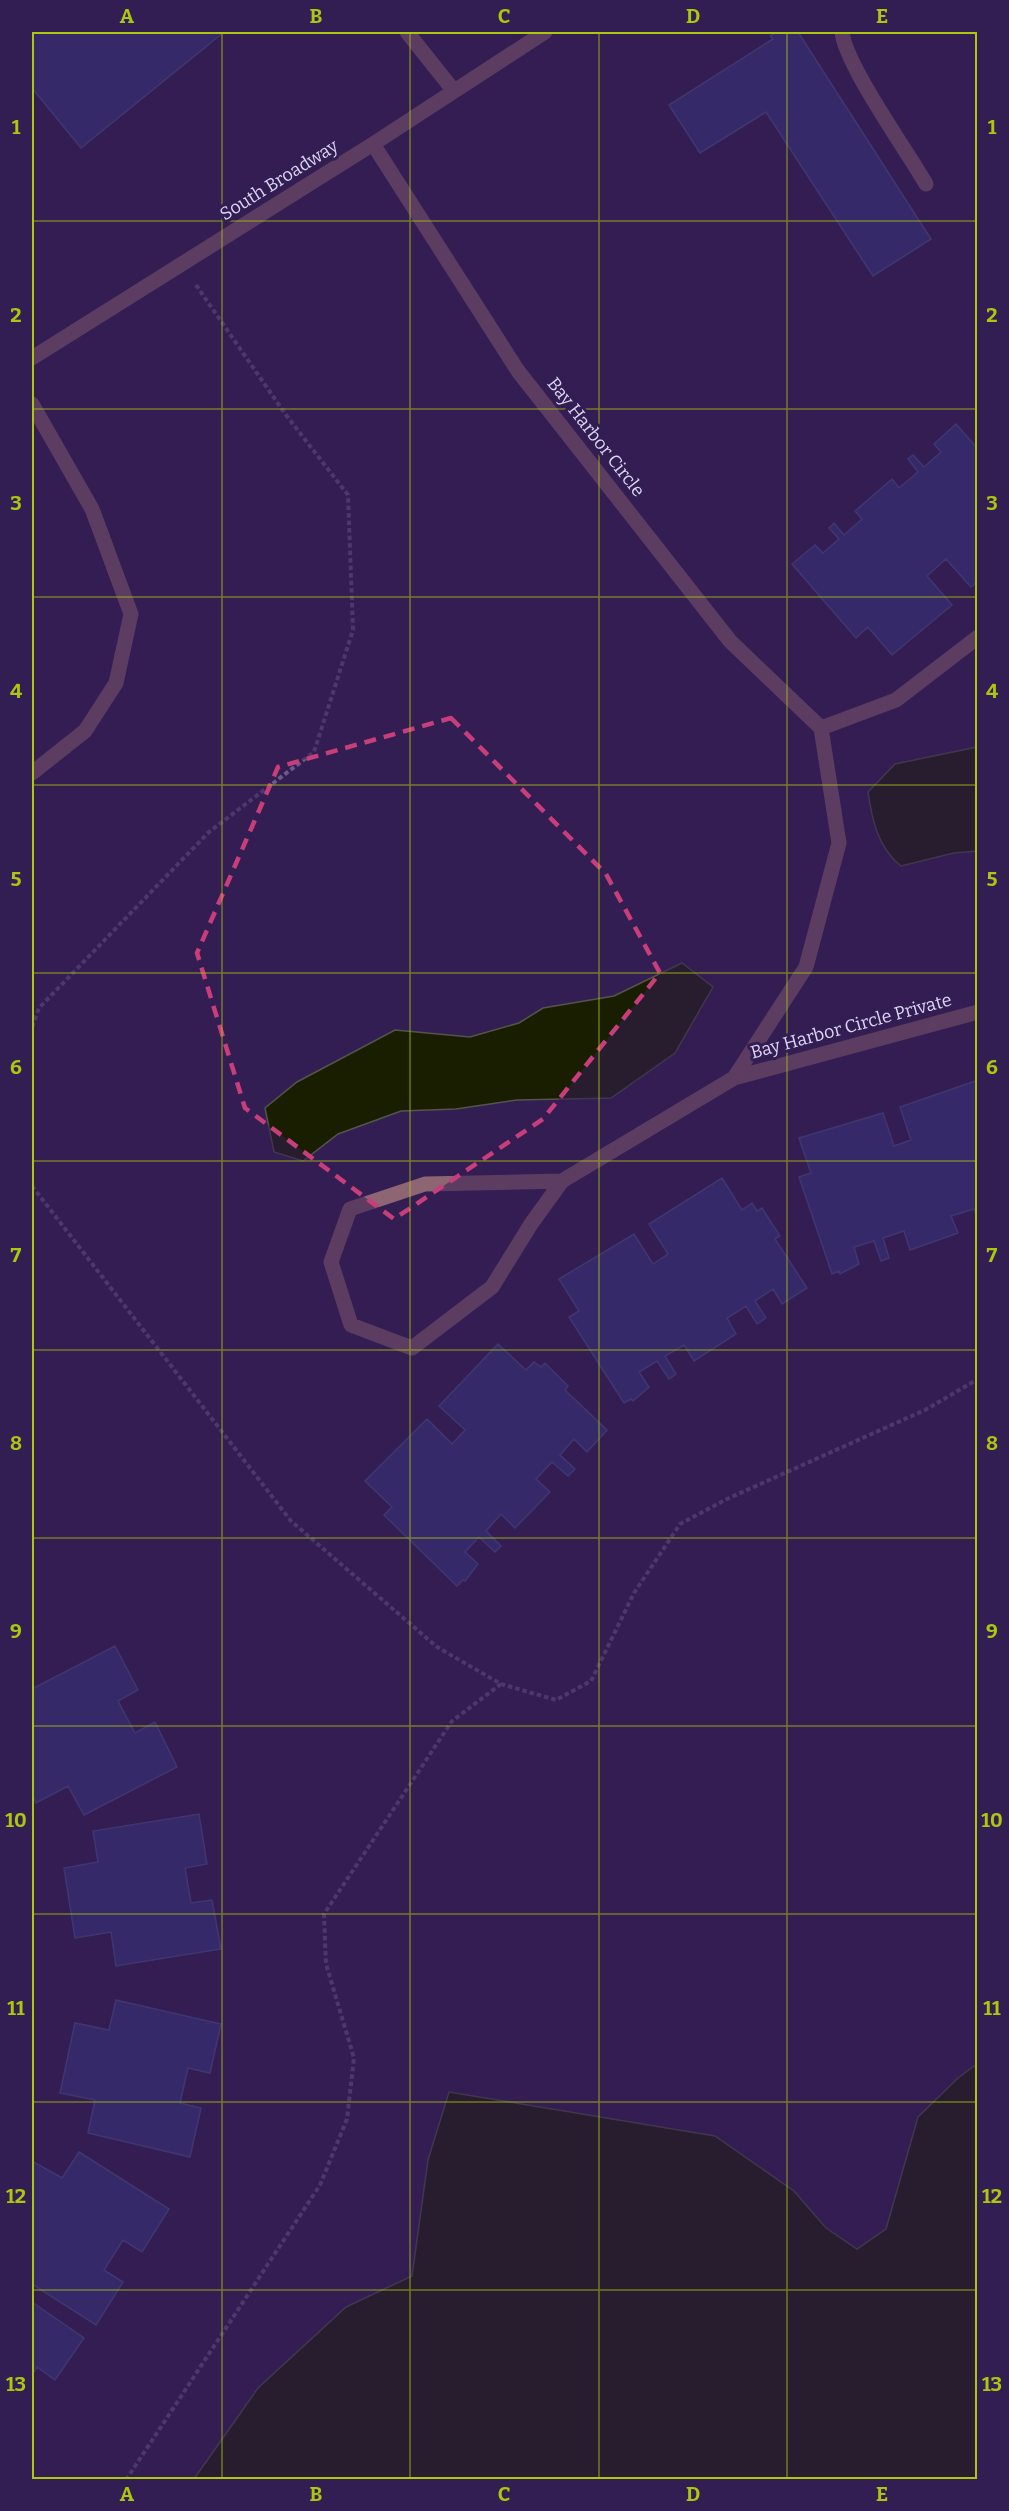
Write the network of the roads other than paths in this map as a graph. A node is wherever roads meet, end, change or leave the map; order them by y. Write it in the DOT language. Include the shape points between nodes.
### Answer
graph roads {
  1 [pos="407,32"];
  2 [pos="544,32"];
  3 [pos="842,32"];
  4 [pos="454,91"];
  5 [pos="373,144"];
  6 [pos="926,184"];
  7 [pos="32,358"];
  8 [pos="32,404"];
  9 [pos="978,637"];
  10 [pos="822,728"];
  11 [pos="32,773"];
  12 [pos="978,1012"];
  13 [pos="734,1078"];
  14 [pos="562,1181"];
  1 -- 4 [label="street"];
  2 -- 4 [label="street, South Broadway"];
  3 -- 6 [label="street" via="855,67"];
  4 -- 5 [label="street, South Broadway"];
  5 -- 7 [label="street, South Broadway"];
  5 -- 10 [label="street, Bay Harbor Circle" via="518,371 730,641"];
  8 -- 11 [label="street" via="92,509 131,614 116,683 85,730"];
  9 -- 10 [label="street" via="896,700"];
  10 -- 13 [label="street, Bay Harbor Circle Private" via="839,843 806,967"];
  12 -- 13 [label="street, Bay Harbor Circle Private"];
  13 -- 14 [label="street, Bay Harbor Circle Private"];
  14 -- 14 [label="street, Bay Harbor Circle Private" via="425,1184 350,1209 331,1262 351,1325 412,1348 492,1287"];
}
